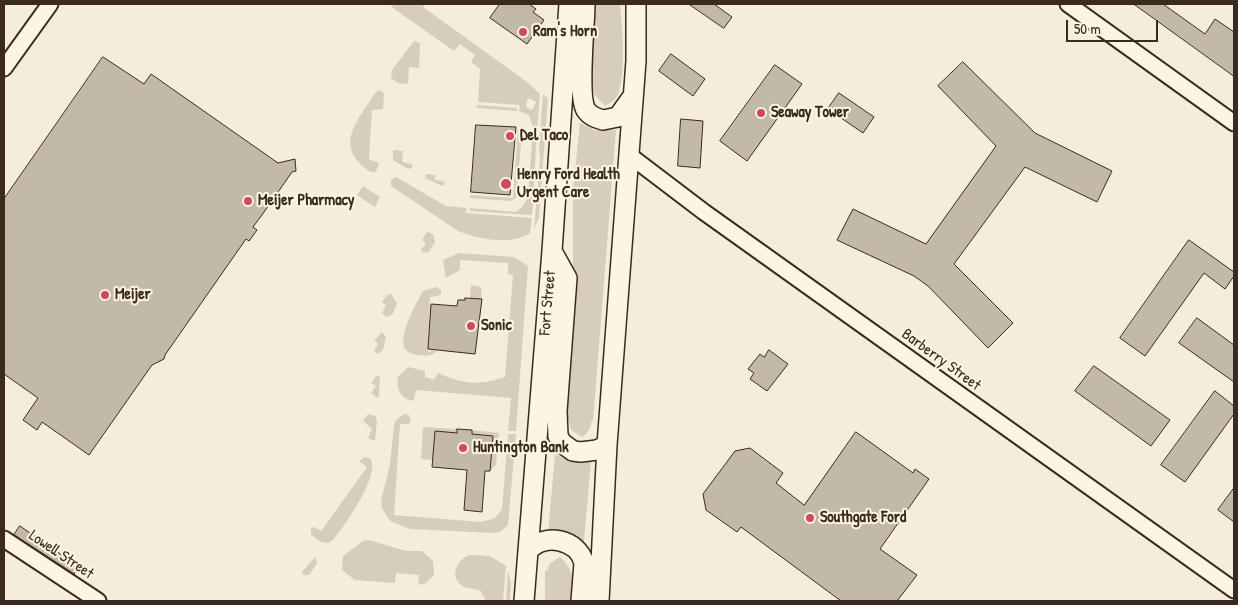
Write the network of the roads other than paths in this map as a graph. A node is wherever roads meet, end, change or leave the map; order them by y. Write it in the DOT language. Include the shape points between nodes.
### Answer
graph roads {
  1 [pos="50,4"];
  2 [pos="569,4"];
  3 [pos="585,4"];
  4 [pos="1068,4"];
  5 [pos="635,7"];
  6 [pos="4,68"];
  7 [pos="634,96"];
  8 [pos="1234,123"];
  9 [pos="629,155"];
  10 [pos="552,251"];
  11 [pos="607,445"];
  12 [pos="4,538"];
  13 [pos="528,551"];
  14 [pos="1234,590"];
  15 [pos="98,601"];
  16 [pos="524,601"];
  17 [pos="581,601"];
  18 [pos="599,601"];
  1 -- 6 [label="street"];
  2 -- 10 [label="main road, Fort Street"];
  3 -- 7 [label="main road" via="582,87 588,113 603,120 618,117"];
  4 -- 8 [label="street"];
  5 -- 7 [label="main road"];
  7 -- 9 [label="main road"];
  9 -- 11 [label="main road"];
  9 -- 14 [label="street, Barberry Street"];
  10 -- 11 [label="main road" via="567,278 558,436 567,448 581,452"];
  10 -- 13 [label="main road, Fort Street"];
  11 -- 18 [label="main road"];
  12 -- 15 [label="street, Lowell Street"];
  13 -- 16 [label="main road, Fort Street"];
  13 -- 17 [label="main road" via="541,541 560,540 572,545 584,563"];
}
